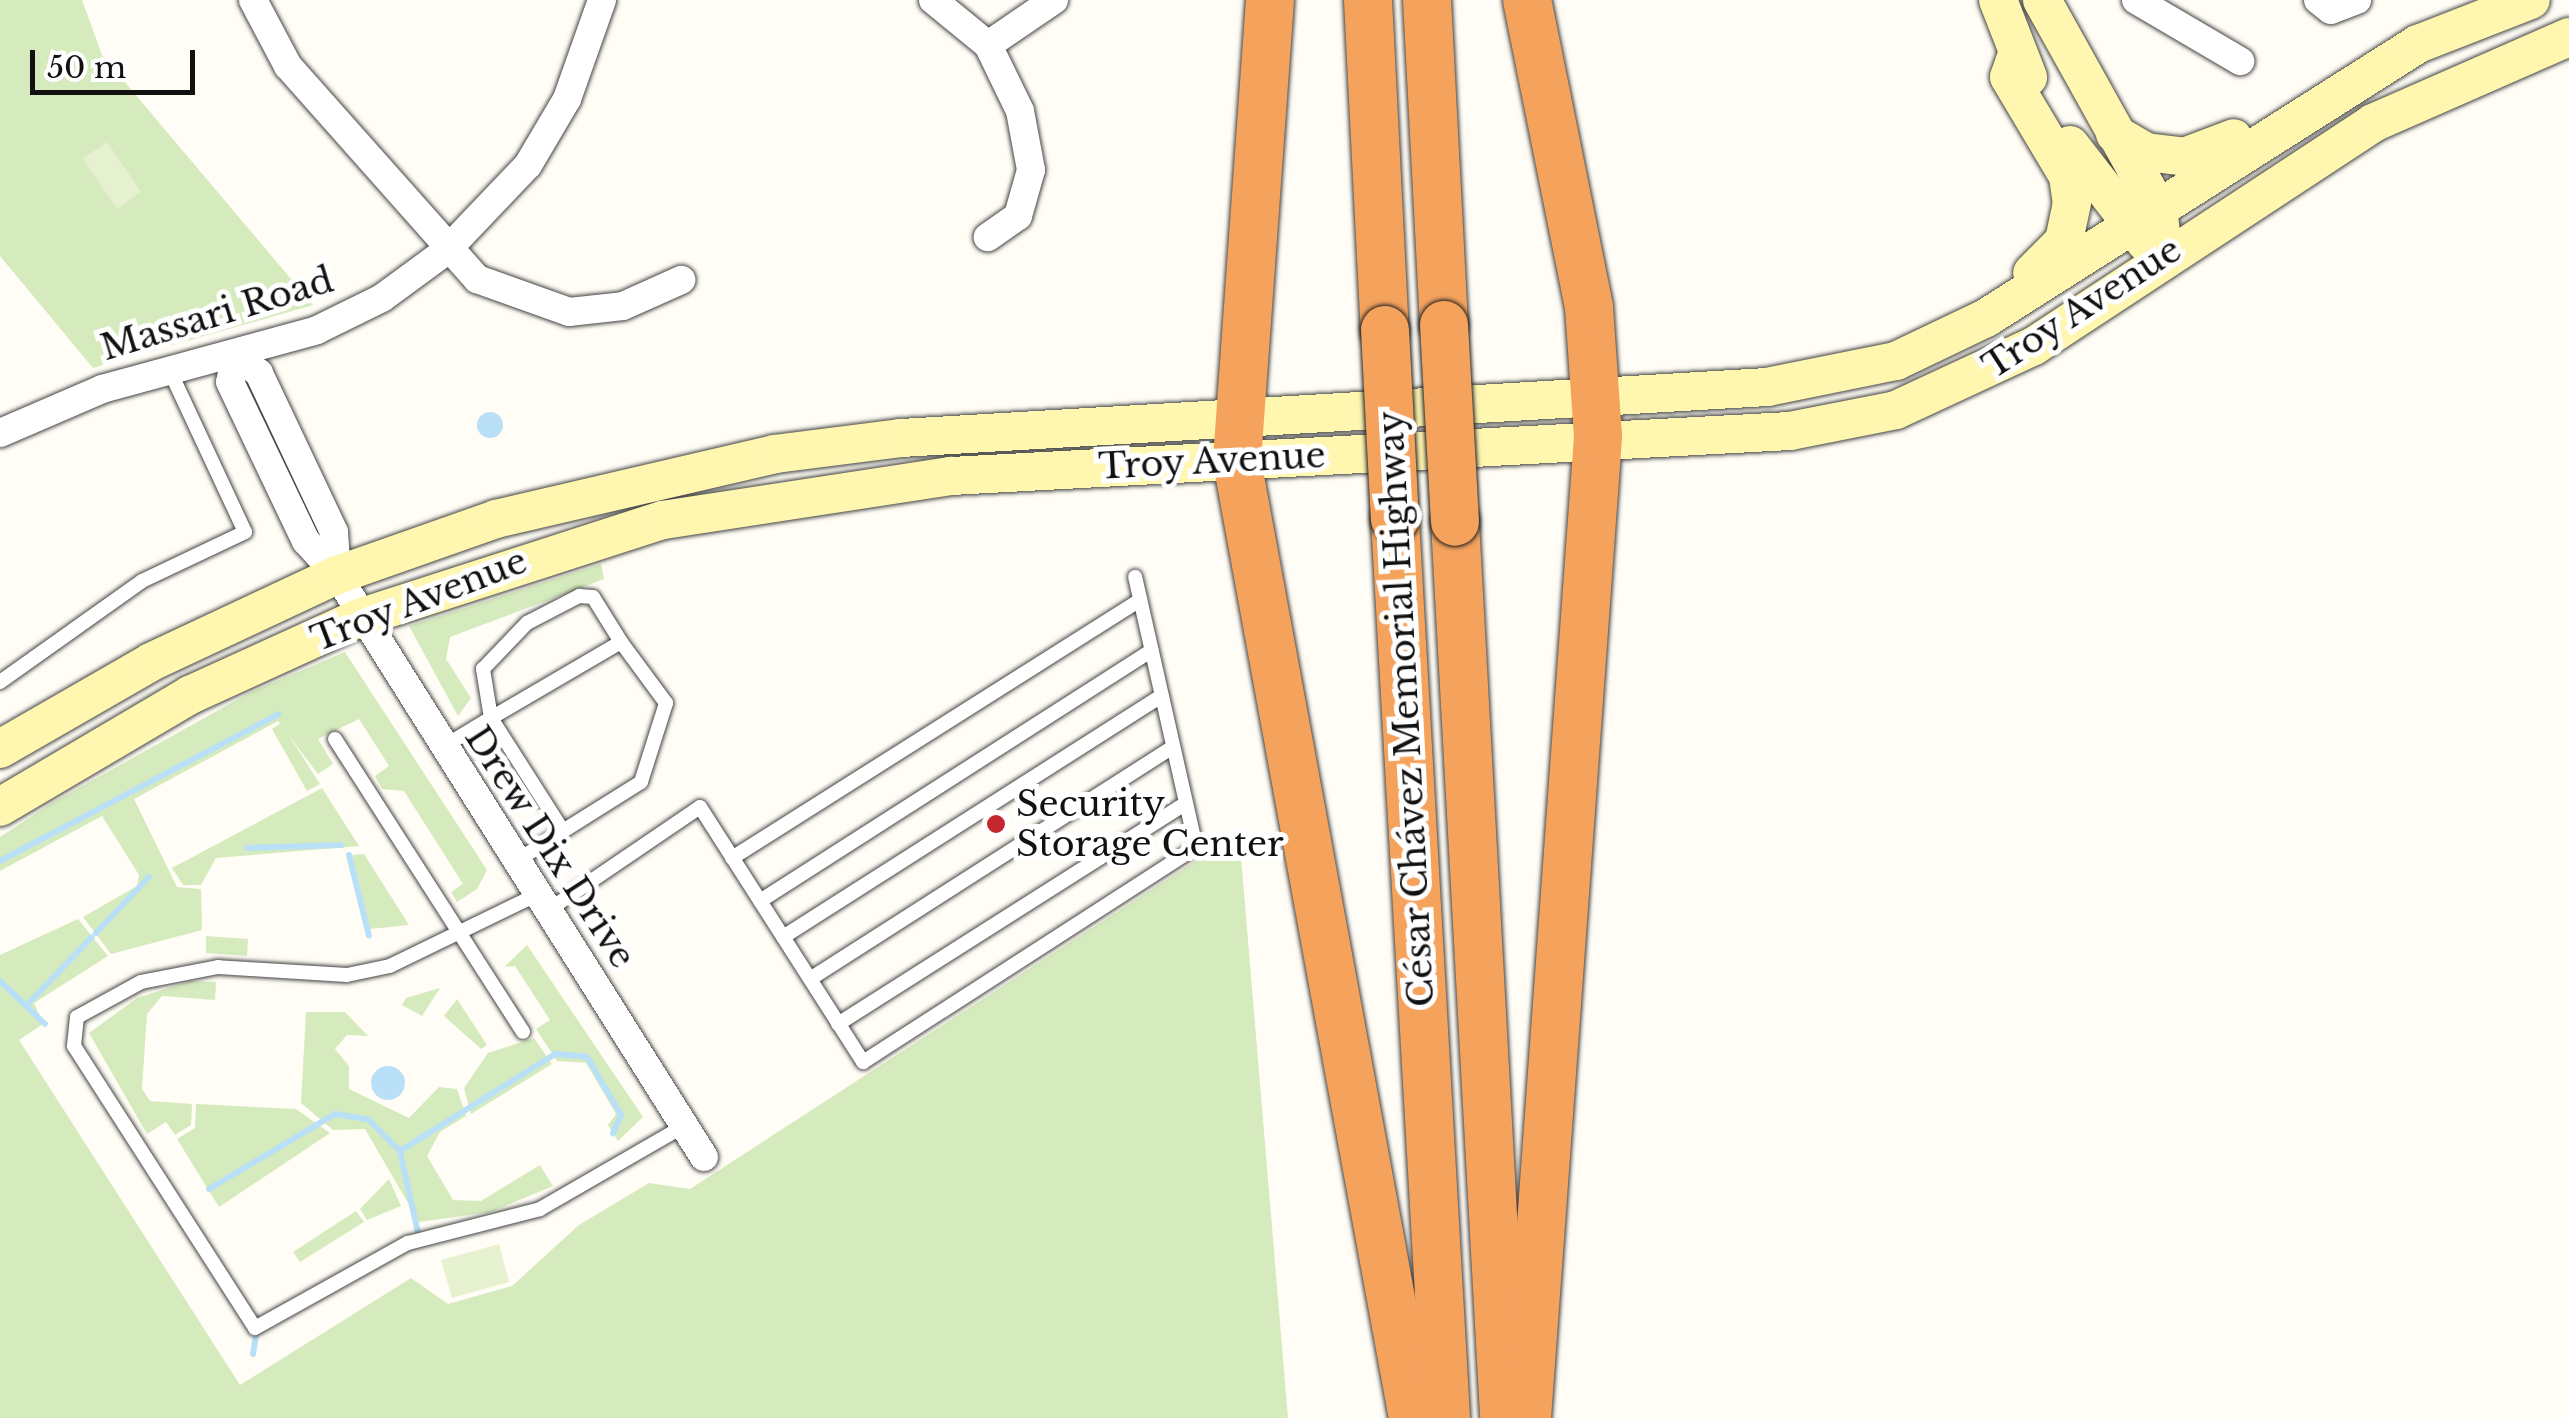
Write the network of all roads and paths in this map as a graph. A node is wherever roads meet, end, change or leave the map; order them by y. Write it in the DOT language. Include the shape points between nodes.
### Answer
graph roads {
  1 [pos="253,0"];
  2 [pos="602,0"];
  3 [pos="934,0"];
  4 [pos="1054,0"];
  5 [pos="1270,0"];
  6 [pos="1368,0"];
  7 [pos="1427,0"];
  8 [pos="1527,0"];
  9 [pos="1998,0"];
  10 [pos="2042,0"];
  11 [pos="2136,0"];
  12 [pos="2318,0"];
  13 [pos="2357,0"];
  14 [pos="2531,0"];
  15 [pos="2569,37"];
  16 [pos="2418,44"];
  17 [pos="988,45"];
  18 [pos="2016,57"];
  19 [pos="2240,62"];
  20 [pos="2114,134"];
  21 [pos="2158,208"];
  22 [pos="2127,230"];
  23 [pos="988,238"];
  24 [pos="446,251"];
  25 [pos="2164,256"];
  26 [pos="681,280"];
  27 [pos="1986,318"];
  28 [pos="235,355"];
  29 [pos="170,371"];
  30 [pos="1597,415"];
  31 [pos="0,433"];
  32 [pos="1238,439"];
  33 [pos="337,575"];
  34 [pos="1135,577"];
  35 [pos="1140,600"];
  36 [pos="359,618"];
  37 [pos="621,642"];
  38 [pos="1152,650"];
  39 [pos="0,682"];
  40 [pos="1162,696"];
  41 [pos="491,718"];
  42 [pos="335,740"];
  43 [pos="1173,747"];
  44 [pos="442,748"];
  45 [pos="0,749"];
  46 [pos="1186,804"];
  47 [pos="0,807"];
  48 [pos="563,831"];
  49 [pos="732,858"];
  50 [pos="515,862"];
  51 [pos="760,901"];
  52 [pos="541,903"];
  53 [pos="783,937"];
  54 [pos="462,938"];
  55 [pos="810,978"];
  56 [pos="838,1024"];
  57 [pos="524,1032"];
  58 [pos="684,1126"];
  59 [pos="704,1157"];
  60 [pos="1413,1418"];
  61 [pos="1446,1418"];
  62 [pos="1504,1418"];
  63 [pos="1527,1418"];
  1 -- 24 [label="street" via="288,66"];
  2 -- 24 [label="street, Massari Road" via="549,132 499,202"];
  3 -- 17 [label="street"];
  4 -- 17 [label="street"];
  5 -- 32 [label="highway"];
  6 -- 61 [label="highway, César Chávez Memorial Highway, bridge"];
  7 -- 62 [label="highway, César Chávez Memorial Highway, bridge"];
  8 -- 30 [label="highway" via="1589,307"];
  9 -- 18 [label="main road"];
  10 -- 20 [label="main road"];
  11 -- 19 [label="street"];
  12 -- 13 [label="street" via="2331,10"];
  14 -- 16 [label="main road, Troy Avenue"];
  15 -- 25 [label="main road, Troy Avenue" via="2372,122"];
  16 -- 20 [label="main road" via="2301,94 2217,149 2146,152"];
  16 -- 21 [label="main road, Troy Avenue"];
  17 -- 23 [label="street" via="1020,111 1031,170 1018,216"];
  18 -- 22 [label="main road"];
  18 -- 27 [label="main road" via="2009,77 2068,176 2072,202 2064,242"];
  20 -- 21 [label="main road"];
  21 -- 22 [label="main road, Troy Avenue"];
  21 -- 25 [label="main road"];
  22 -- 25 [label="main road"];
  22 -- 27 [label="main road, Troy Avenue"];
  24 -- 26 [label="street" via="504,296 569,312 623,306"];
  24 -- 28 [label="street, Massari Road" via="382,298"];
  25 -- 30 [label="main road, Troy Avenue" via="2034,346 1896,410 1790,431"];
  27 -- 30 [label="main road, Troy Avenue" via="1896,361 1837,376"];
  28 -- 29 [label="street, Massari Road"];
  28 -- 33 [label="street, Drew Dix Drive" via="230,382 306,541"];
  29 -- 31 [label="street, Massari Road" via="54,406"];
  29 -- 39 [label="lane" via="245,532 142,582"];
  30 -- 32 [label="main road, Troy Avenue"];
  30 -- 63 [label="highway"];
  32 -- 33 [label="main road, Troy Avenue" via="775,454 496,520"];
  32 -- 36 [label="main road, Troy Avenue" via="663,520"];
  32 -- 60 [label="highway"];
  33 -- 36 [label="street, Drew Dix Drive"];
  33 -- 45 [label="main road, Troy Avenue" via="151,662"];
  34 -- 35 [label="lane"];
  35 -- 38 [label="lane"];
  35 -- 49 [label="lane"];
  36 -- 44 [label="street, Drew Dix Drive"];
  36 -- 47 [label="main road, Troy Avenue" via="190,695"];
  37 -- 41 [label="lane"];
  37 -- 41 [label="lane" via="593,597 527,623 482,669"];
  37 -- 48 [label="lane" via="666,702 654,760 642,782"];
  38 -- 40 [label="lane"];
  38 -- 51 [label="lane"];
  40 -- 43 [label="lane"];
  40 -- 53 [label="lane"];
  41 -- 44 [label="lane"];
  41 -- 48 [label="lane"];
  42 -- 54 [label="lane"];
  43 -- 46 [label="lane"];
  43 -- 55 [label="lane"];
  44 -- 50 [label="street, Drew Dix Drive"];
  46 -- 56 [label="lane"];
  46 -- 56 [label="lane" via="1196,847 863,1062"];
  48 -- 50 [label="lane"];
  49 -- 51 [label="lane"];
  49 -- 52 [label="lane" via="700,807"];
  50 -- 52 [label="street, Drew Dix Drive"];
  51 -- 53 [label="lane"];
  52 -- 54 [label="lane"];
  52 -- 58 [label="street, Drew Dix Drive"];
  53 -- 55 [label="lane"];
  54 -- 57 [label="lane"];
  54 -- 58 [label="lane" via="346,975 176,972 77,1016 74,1046 245,1320 255,1328 280,1321 408,1243 540,1209"];
  55 -- 56 [label="lane"];
  58 -- 59 [label="street, Drew Dix Drive"];
}
